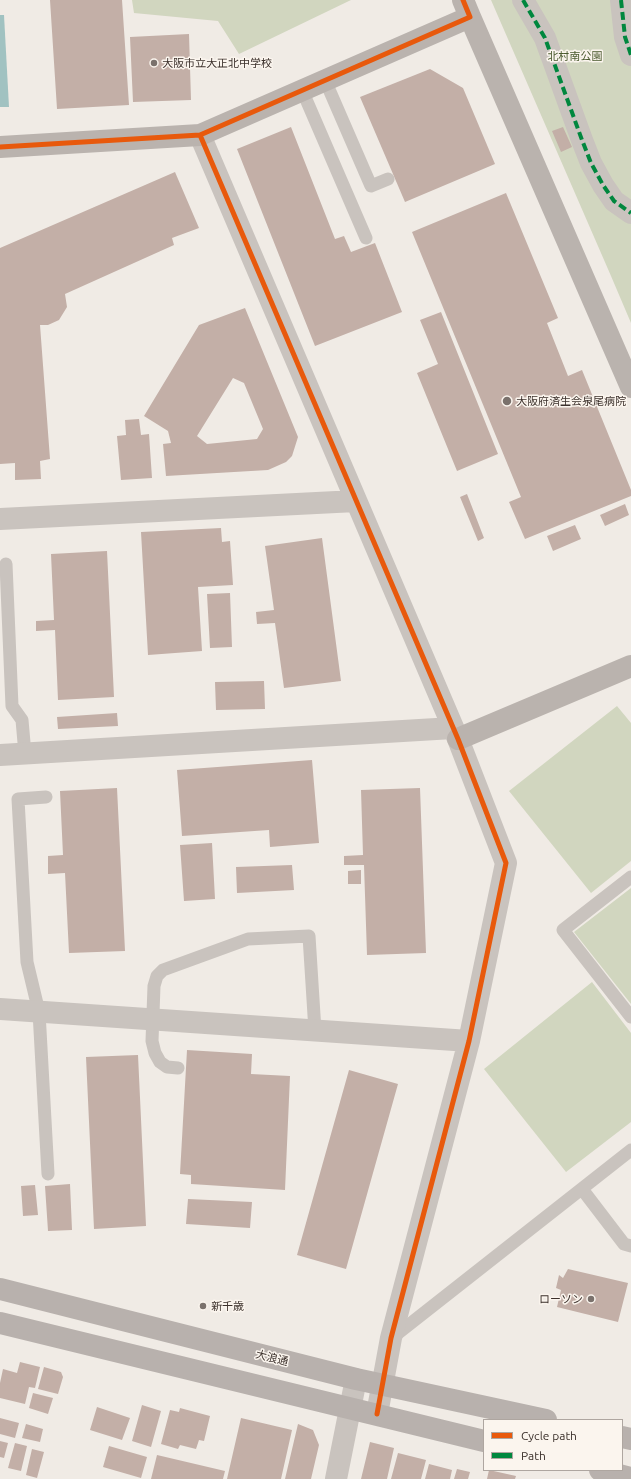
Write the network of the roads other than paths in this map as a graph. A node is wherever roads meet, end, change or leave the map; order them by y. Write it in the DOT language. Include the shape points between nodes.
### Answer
graph roads {
  1 [pos="523,0"];
  2 [pos="621,0"];
  3 [pos="466,8"];
  4 [pos="631,55"];
  5 [pos="325,80"];
  6 [pos="302,90"];
  7 [pos="200,135"];
  8 [pos="0,147"];
  9 [pos="388,179"];
  10 [pos="631,213"];
  11 [pos="366,238"];
  12 [pos="631,387"];
  13 [pos="356,501"];
  14 [pos="0,519"];
  15 [pos="6,564"];
  16 [pos="631,666"];
  17 [pos="456,734"];
  18 [pos="25,754"];
  19 [pos="0,755"];
  20 [pos="46,797"];
  21 [pos="631,877"];
  22 [pos="0,1009"];
  23 [pos="39,1012"];
  24 [pos="631,1018"];
  25 [pos="152,1019"];
  26 [pos="315,1031"];
  27 [pos="469,1041"];
  28 [pos="178,1068"];
  29 [pos="631,1150"];
  30 [pos="48,1174"];
  31 [pos="582,1189"];
  32 [pos="631,1246"];
  33 [pos="0,1289"];
  34 [pos="0,1323"];
  35 [pos="391,1338"];
  36 [pos="356,1379"];
  37 [pos="382,1385"];
  38 [pos="350,1409"];
  39 [pos="377,1414"];
  40 [pos="541,1419"];
  41 [pos="483,1441"];
  42 [pos="604,1471"];
  43 [pos="631,1478"];
  44 [pos="336,1479"];
  1 -- 10 [label="street" via="545,38 591,163 614,201"];
  2 -- 4 [label="street" via="625,37"];
  3 -- 5 [label="street"];
  3 -- 12 [label="street"];
  5 -- 6 [label="street"];
  5 -- 9 [label="lane" via="371,186"];
  6 -- 7 [label="street"];
  6 -- 11 [label="lane"];
  7 -- 8 [label="street"];
  7 -- 13 [label="street"];
  13 -- 14 [label="street"];
  13 -- 17 [label="street"];
  15 -- 18 [label="lane" via="12,706 22,720"];
  16 -- 17 [label="street"];
  17 -- 18 [label="street"];
  17 -- 27 [label="street" via="506,863"];
  18 -- 19 [label="street"];
  20 -- 23 [label="lane" via="18,800 27,962"];
  21 -- 24 [label="lane" via="563,930"];
  22 -- 23 [label="street"];
  23 -- 25 [label="street"];
  23 -- 30 [label="lane"];
  25 -- 26 [label="street"];
  25 -- 26 [label="lane" via="154,986 157,976 163,970 248,939 309,936"];
  25 -- 28 [label="lane" via="155,1053 160,1062 167,1067"];
  26 -- 27 [label="street"];
  27 -- 35 [label="street"];
  29 -- 31 [label="lane"];
  31 -- 32 [label="lane" via="624,1244"];
  31 -- 35 [label="lane"];
  33 -- 36 [label="main road, 大浪通"];
  34 -- 38 [label="main road"];
  35 -- 37 [label="street"];
  36 -- 37 [label="main road, 大浪通"];
  36 -- 38 [label="street"];
  37 -- 39 [label="street"];
  37 -- 40 [label="main road, 大浪通"];
  38 -- 39 [label="main road"];
  38 -- 44 [label="street"];
  39 -- 41 [label="main road"];
  42 -- 43 [label="main road"];
}
